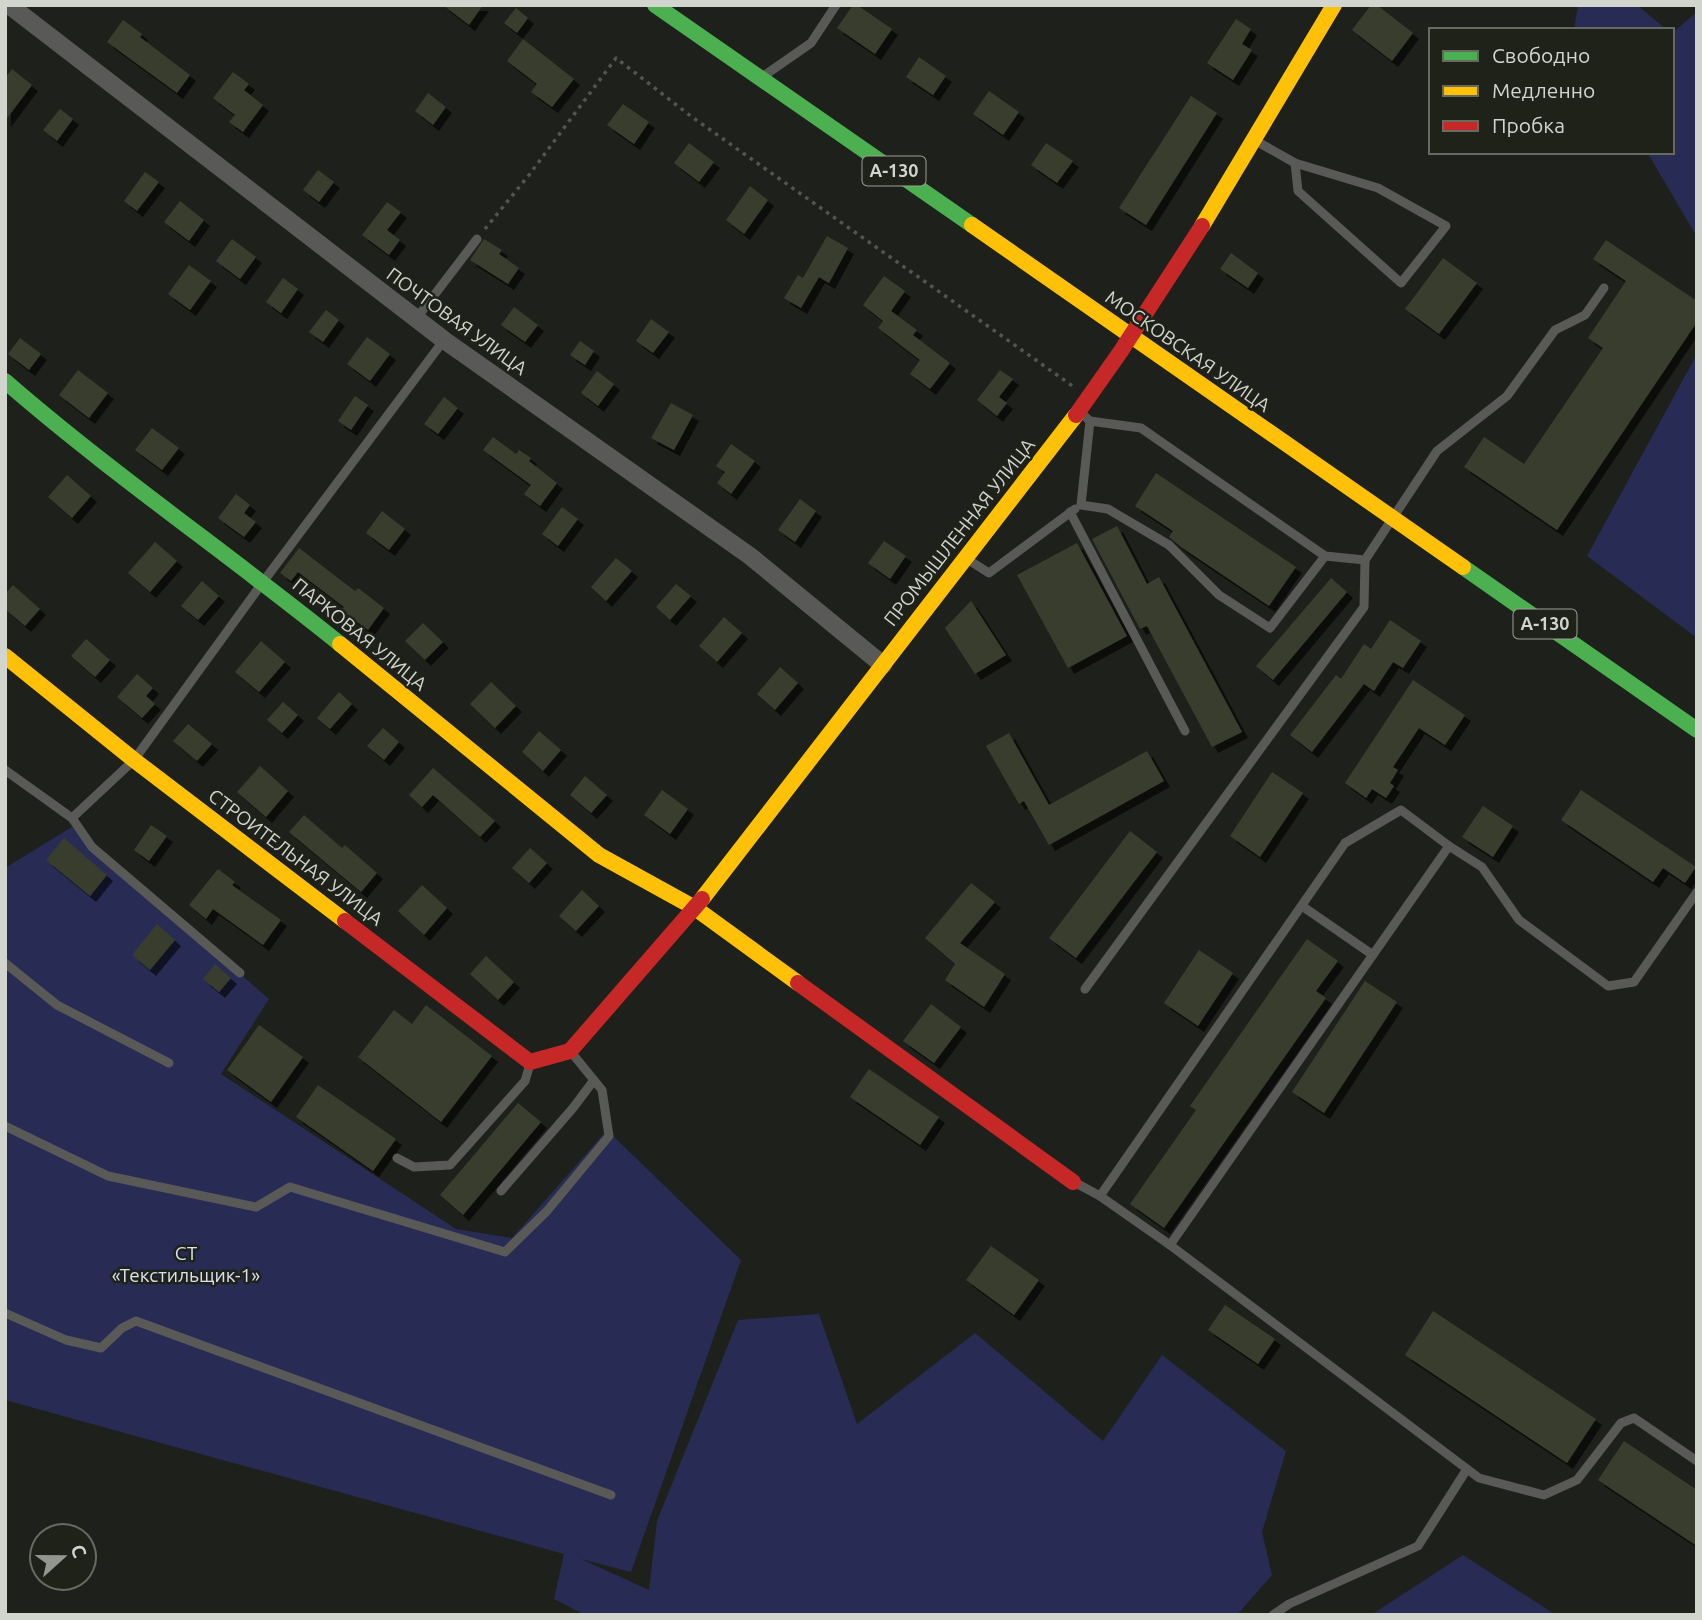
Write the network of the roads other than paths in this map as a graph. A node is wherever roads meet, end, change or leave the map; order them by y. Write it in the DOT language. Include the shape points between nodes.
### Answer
graph roads {
  1 [pos="9,5"];
  2 [pos="655,5"];
  3 [pos="836,5"];
  4 [pos="1334,5"];
  5 [pos="761,78"];
  6 [pos="1254,141"];
  7 [pos="1295,163"];
  8 [pos="477,239"];
  9 [pos="1604,288"];
  10 [pos="416,319"];
  11 [pos="1132,338"];
  12 [pos="444,340"];
  13 [pos="5,381"];
  14 [pos="1086,410"];
  15 [pos="1081,505"];
  16 [pos="1070,512"];
  17 [pos="1394,519"];
  18 [pos="1325,556"];
  19 [pos="965,558"];
  20 [pos="1365,560"];
  21 [pos="263,582"];
  22 [pos="5,656"];
  23 [pos="883,665"];
  24 [pos="1697,730"];
  25 [pos="1185,731"];
  26 [pos="134,760"];
  27 [pos="5,770"];
  28 [pos="72,818"];
  29 [pos="1449,846"];
  30 [pos="1697,892"];
  31 [pos="1302,906"];
  32 [pos="695,908"];
  33 [pos="1373,955"];
  34 [pos="5,963"];
  35 [pos="240,973"];
  36 [pos="1085,989"];
  37 [pos="570,1051"];
  38 [pos="530,1062"];
  39 [pos="169,1063"];
  40 [pos="594,1080"];
  41 [pos="5,1126"];
  42 [pos="397,1158"];
  43 [pos="1073,1181"];
  44 [pos="501,1191"];
  45 [pos="1100,1196"];
  46 [pos="1170,1245"];
  47 [pos="5,1313"];
  48 [pos="1697,1461"];
  49 [pos="1467,1469"];
  50 [pos="611,1495"];
  51 [pos="1273,1615"];
  1 -- 10 [label="street, ПОЧТОВАЯ УЛИЦА"];
  2 -- 5 [label="main road, МОСКОВСКАЯ УЛИЦА / А-130"];
  3 -- 5 [label="lane" via="811,43"];
  4 -- 6 [label="main road, ПРОМЫШЛЕННАЯ УЛИЦА"];
  5 -- 11 [label="main road, МОСКОВСКАЯ УЛИЦА / А-130"];
  6 -- 7 [label="lane"];
  6 -- 11 [label="main road, ПРОМЫШЛЕННАЯ УЛИЦА"];
  7 -- 7 [label="lane" via="1298,191 1401,283 1446,226 1378,188"];
  8 -- 10 [label="lane"];
  9 -- 17 [label="lane" via="1585,315 1555,330 1507,396 1437,451"];
  10 -- 12 [label="street, ПОЧТОВАЯ УЛИЦА"];
  11 -- 14 [label="main road, ПРОМЫШЛЕННАЯ УЛИЦА"];
  11 -- 17 [label="main road, МОСКОВСКАЯ УЛИЦА / А-130"];
  12 -- 21 [label="lane"];
  12 -- 23 [label="street, ПОЧТОВАЯ УЛИЦА" via="750,556"];
  13 -- 21 [label="main road, ПАРКОВАЯ УЛИЦА"];
  14 -- 15 [label="lane"];
  14 -- 18 [label="lane" via="1141,428"];
  14 -- 19 [label="main road, ПРОМЫШЛЕННАЯ УЛИЦА"];
  15 -- 16 [label="lane"];
  15 -- 18 [label="lane" via="1108,509 1170,545 1219,595 1269,628"];
  16 -- 19 [label="lane" via="989,573"];
  16 -- 25 [label="lane"];
  17 -- 20 [label="lane"];
  17 -- 24 [label="main road, МОСКОВСКАЯ УЛИЦА / А-130"];
  18 -- 20 [label="lane"];
  19 -- 23 [label="main road, ПРОМЫШЛЕННАЯ УЛИЦА"];
  20 -- 36 [label="lane" via="1364,607"];
  21 -- 26 [label="lane"];
  21 -- 32 [label="main road, ПАРКОВАЯ УЛИЦА" via="599,855"];
  22 -- 26 [label="main road, СТРОИТЕЛЬНАЯ УЛИЦА"];
  23 -- 32 [label="main road, ПРОМЫШЛЕННАЯ УЛИЦА"];
  26 -- 28 [label="lane"];
  26 -- 38 [label="main road, СТРОИТЕЛЬНАЯ УЛИЦА"];
  27 -- 28 [label="lane"];
  28 -- 35 [label="lane" via="92,847"];
  29 -- 30 [label="lane" via="1482,867 1519,920 1608,986 1634,982"];
  29 -- 31 [label="lane" via="1401,810 1345,843"];
  29 -- 33 [label="lane"];
  31 -- 33 [label="lane"];
  31 -- 45 [label="lane"];
  32 -- 37 [label="main road, ПРОМЫШЛЕННАЯ УЛИЦА"];
  32 -- 43 [label="main road, ПАРКОВАЯ УЛИЦА"];
  33 -- 46 [label="lane"];
  34 -- 39 [label="lane" via="57,1005"];
  37 -- 38 [label="main road"];
  37 -- 40 [label="lane"];
  38 -- 42 [label="lane" via="525,1081 450,1165 414,1167"];
  40 -- 41 [label="lane" via="602,1090 609,1136 547,1211 505,1252 290,1186 256,1207 108,1176"];
  40 -- 44 [label="lane"];
  43 -- 45 [label="lane"];
  45 -- 46 [label="lane"];
  46 -- 49 [label="lane"];
  47 -- 50 [label="lane" via="66,1340 101,1348 136,1321"];
  48 -- 49 [label="lane" via="1634,1418 1621,1423 1577,1480 1544,1495 1479,1478"];
  49 -- 51 [label="lane" via="1418,1546"];
}
